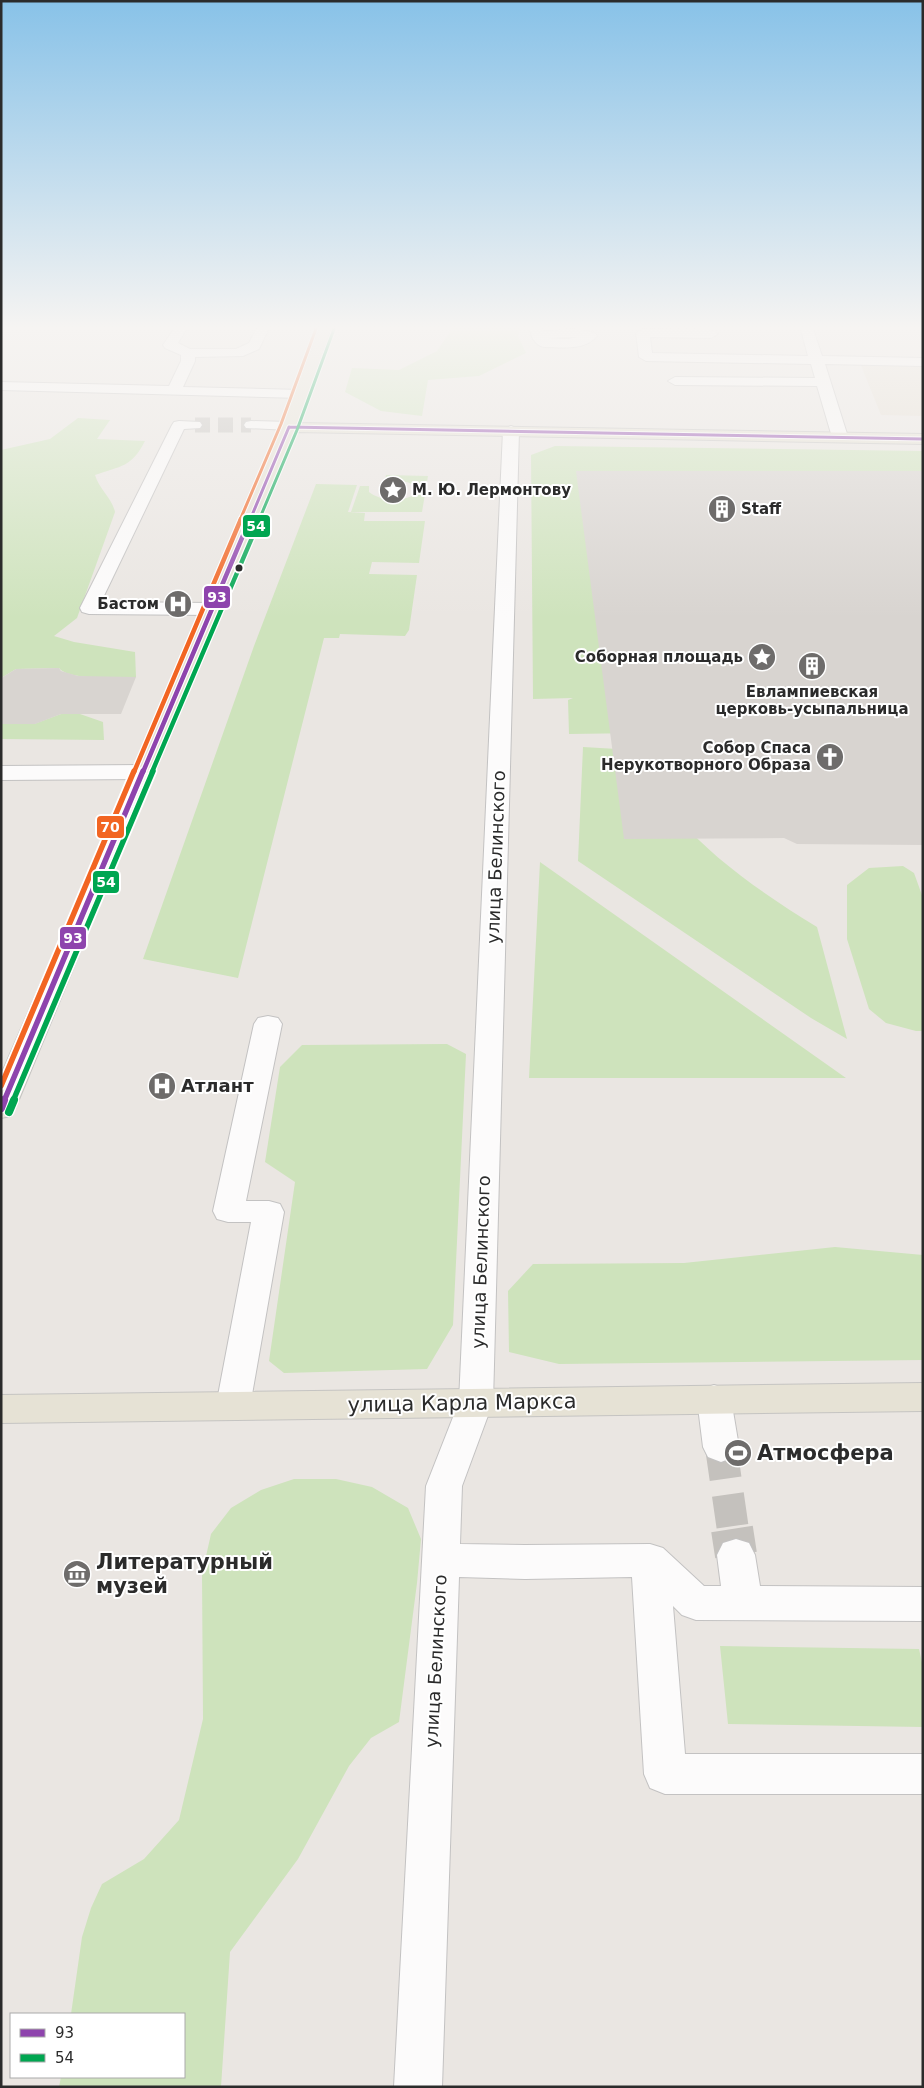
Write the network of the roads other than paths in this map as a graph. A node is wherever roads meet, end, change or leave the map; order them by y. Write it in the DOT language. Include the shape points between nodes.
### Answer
graph roads {
  1 [pos="836,423"];
  2 [pos="195,425"];
  3 [pos="251,425"];
  4 [pos="290,426"];
  5 [pos="512,431"];
  6 [pos="840,437"];
  7 [pos="923,439"];
  8 [pos="212,609"];
  9 [pos="1,772"];
  10 [pos="143,772"];
  11 [pos="268,1024"];
  12 [pos="1,1108"];
  13 [pos="923,1397"];
  14 [pos="714,1399"];
  15 [pos="476,1402"];
  16 [pos="233,1406"];
  17 [pos="1,1409"];
  18 [pos="720,1447"];
  19 [pos="736,1555"];
  20 [pos="441,1560"];
  21 [pos="650,1560"];
  22 [pos="743,1603"];
  23 [pos="923,1604"];
  24 [pos="923,1774"];
  25 [pos="418,2087"];
  1 -- 6 [label="street"];
  2 -- 8 [label="street" via="179,425 89,608"];
  3 -- 4 [label="street"];
  4 -- 5 [label="main road"];
  4 -- 8 [label="main road"];
  5 -- 6 [label="main road"];
  5 -- 15 [label="street, улица Белинского"];
  6 -- 7 [label="main road"];
  8 -- 10 [label="main road"];
  9 -- 10 [label="street"];
  10 -- 12 [label="main road"];
  11 -- 16 [label="street" via="228,1211 269,1212"];
  13 -- 14 [label="main road, улица Карла Маркса"];
  14 -- 15 [label="main road, улица Карла Маркса"];
  14 -- 18 [label="street"];
  15 -- 16 [label="main road, улица Карла Маркса"];
  15 -- 20 [label="street, улица Белинского" via="444,1486"];
  16 -- 17 [label="main road, улица Карла Маркса"];
  19 -- 22 [label="street"];
  20 -- 21 [label="street"];
  20 -- 25 [label="street, улица Белинского"];
  21 -- 22 [label="street" via="696,1603"];
  21 -- 24 [label="street" via="665,1774"];
  22 -- 23 [label="street"];
}
